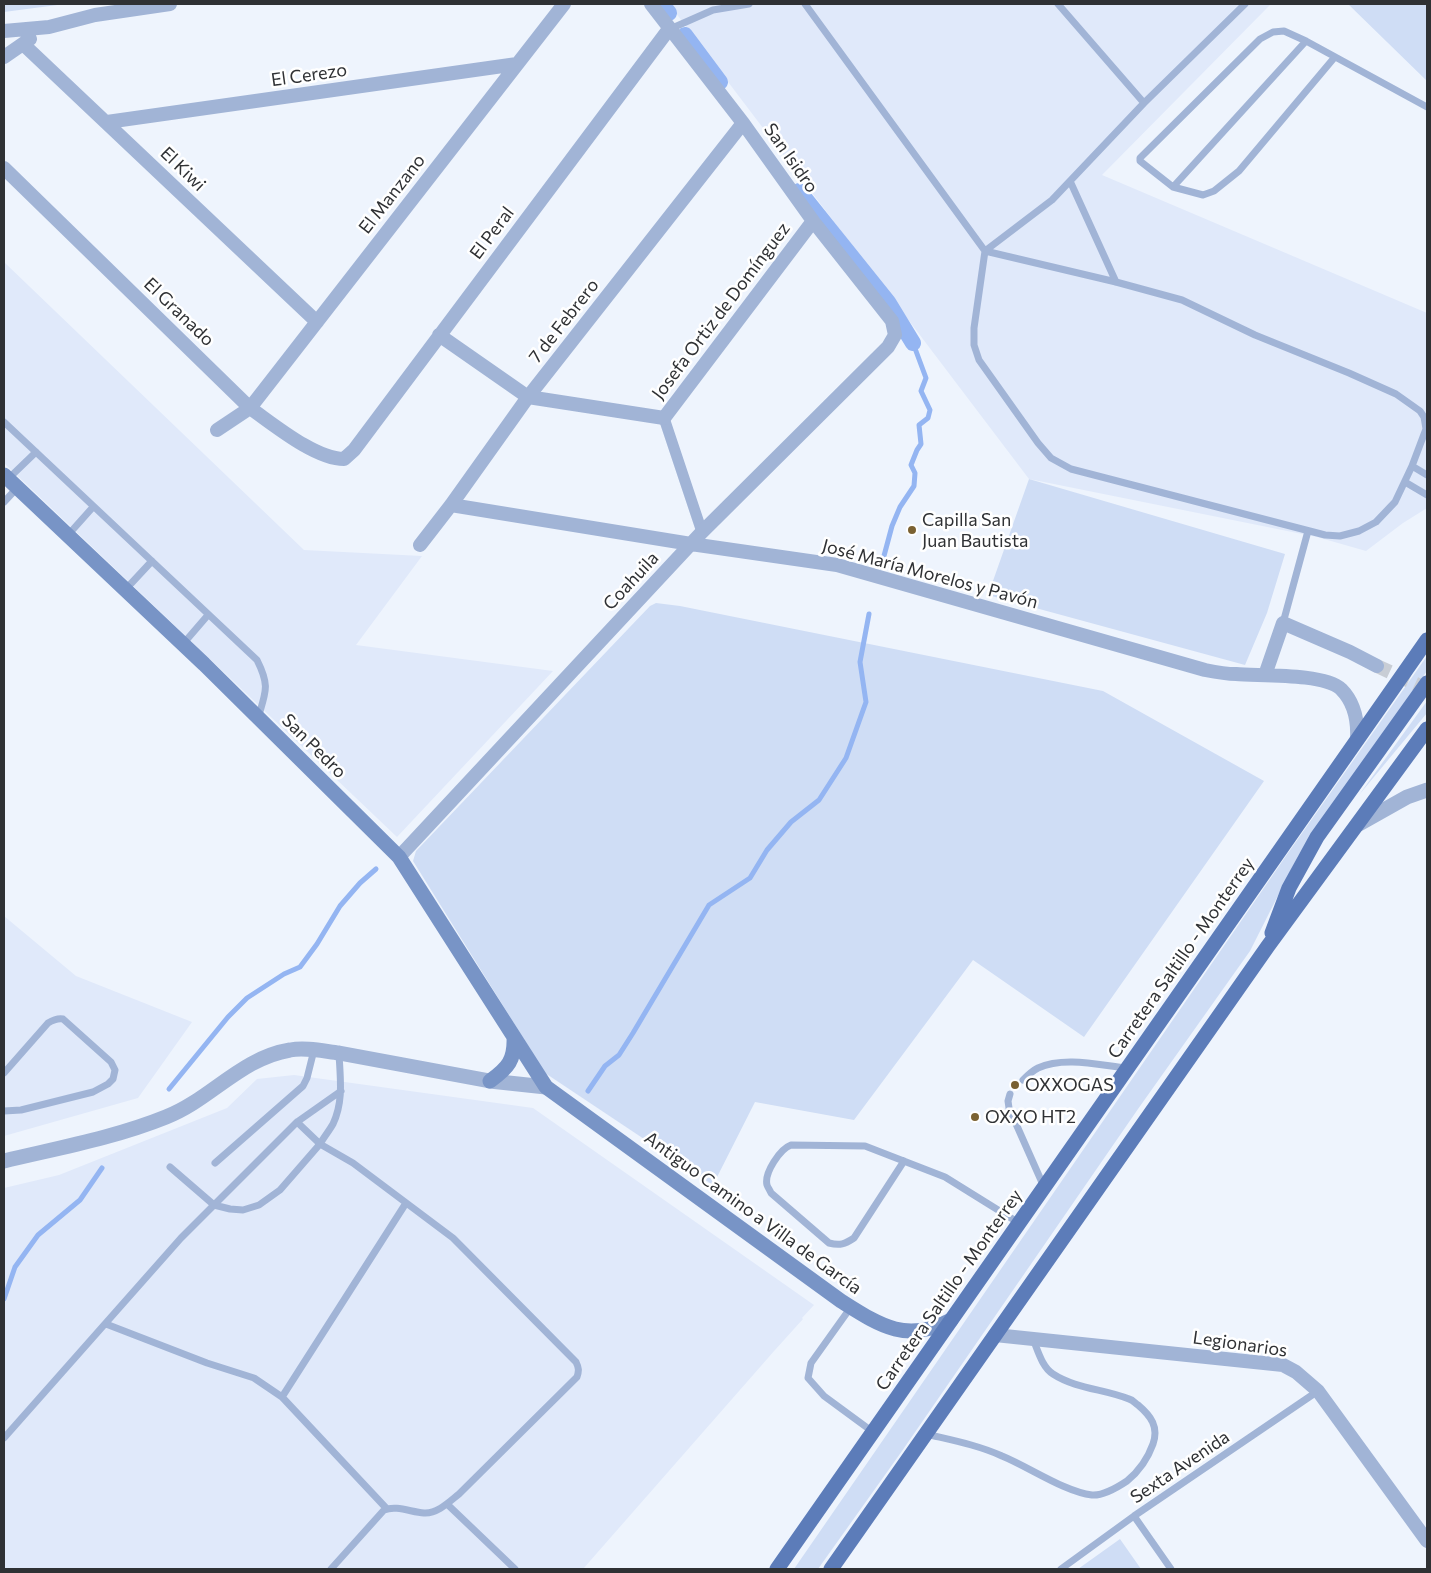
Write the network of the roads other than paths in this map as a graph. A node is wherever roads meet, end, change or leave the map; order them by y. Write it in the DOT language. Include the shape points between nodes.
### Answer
graph roads {
  1 [pos="170,4"];
  2 [pos="564,4"];
  3 [pos="651,4"];
  4 [pos="749,4"];
  5 [pos="805,4"];
  6 [pos="1058,4"];
  7 [pos="1245,4"];
  8 [pos="711,7"];
  9 [pos="49,27"];
  10 [pos="670,29"];
  11 [pos="4,31"];
  12 [pos="1306,41"];
  13 [pos="23,44"];
  14 [pos="4,57"];
  15 [pos="1334,58"];
  16 [pos="517,64"];
  17 [pos="1144,103"];
  18 [pos="1427,107"];
  19 [pos="107,122"];
  20 [pos="743,123"];
  21 [pos="4,168"];
  22 [pos="1070,181"];
  23 [pos="1173,187"];
  24 [pos="813,221"];
  25 [pos="985,251"];
  26 [pos="1116,282"];
  27 [pos="317,322"];
  28 [pos="439,335"];
  29 [pos="895,335"];
  30 [pos="528,397"];
  31 [pos="250,408"];
  32 [pos="664,418"];
  33 [pos="4,422"];
  34 [pos="216,430"];
  35 [pos="36,452"];
  36 [pos="344,459"];
  37 [pos="1412,466"];
  38 [pos="1427,475"];
  39 [pos="9,481"];
  40 [pos="1405,482"];
  41 [pos="1427,495"];
  42 [pos="4,502"];
  43 [pos="451,505"];
  44 [pos="93,506"];
  45 [pos="1308,531"];
  46 [pos="702,532"];
  47 [pos="68,535"];
  48 [pos="692,544"];
  49 [pos="420,545"];
  50 [pos="152,561"];
  51 [pos="125,590"];
  52 [pos="208,614"];
  53 [pos="1282,623"];
  54 [pos="1427,640"];
  55 [pos="182,645"];
  56 [pos="1378,666"];
  57 [pos="1265,675"];
  58 [pos="1427,683"];
  59 [pos="258,718"];
  60 [pos="1427,728"];
  61 [pos="1357,739"];
  62 [pos="1427,790"];
  63 [pos="1359,824"];
  64 [pos="399,856"];
  65 [pos="1268,946"];
  66 [pos="514,1037"];
  67 [pos="314,1050"];
  68 [pos="339,1053"];
  69 [pos="1127,1068"];
  70 [pos="4,1073"];
  71 [pos="1022,1080"];
  72 [pos="490,1081"];
  73 [pos="546,1087"];
  74 [pos="341,1091"];
  75 [pos="1010,1094"];
  76 [pos="4,1111"];
  77 [pos="297,1122"];
  78 [pos="320,1144"];
  79 [pos="4,1161"];
  80 [pos="904,1161"];
  81 [pos="215,1163"];
  82 [pos="170,1167"];
  83 [pos="1044,1187"];
  84 [pos="406,1203"];
  85 [pos="214,1205"];
  86 [pos="1019,1223"];
  87 [pos="851,1307"];
  88 [pos="951,1320"];
  89 [pos="106,1324"];
  90 [pos="995,1335"];
  91 [pos="1033,1339"];
  92 [pos="1318,1391"];
  93 [pos="282,1397"];
  94 [pos="873,1432"];
  95 [pos="925,1434"];
  96 [pos="4,1438"];
  97 [pos="447,1504"];
  98 [pos="387,1509"];
  99 [pos="1134,1516"];
  100 [pos="1427,1541"];
  101 [pos="331,1569"];
  102 [pos="515,1569"];
  103 [pos="777,1569"];
  104 [pos="831,1569"];
  105 [pos="1061,1569"];
  106 [pos="1171,1569"];
  1 -- 9 [label="street" via="95,15"];
  2 -- 16 [label="street, El Manzano"];
  3 -- 10 [label="street, San Isidro"];
  4 -- 8 [label="lane"];
  5 -- 25 [label="lane"];
  6 -- 17 [label="lane"];
  7 -- 17 [label="lane"];
  8 -- 10 [label="lane"];
  9 -- 11 [label="street"];
  9 -- 13 [label="street"];
  10 -- 20 [label="street, San Isidro"];
  10 -- 28 [label="street, El Peral"];
  12 -- 15 [label="lane"];
  12 -- 23 [label="lane"];
  12 -- 23 [label="lane" via="1284,31 1273,32 1260,39 1140,158 1141,163"];
  13 -- 14 [label="street"];
  13 -- 19 [label="street, El Kiwi"];
  15 -- 18 [label="lane"];
  15 -- 23 [label="lane" via="1239,171 1225,183 1203,195"];
  16 -- 19 [label="street, El Cerezo"];
  16 -- 27 [label="street, El Manzano"];
  17 -- 22 [label="lane"];
  19 -- 27 [label="street, El Kiwi"];
  20 -- 24 [label="street, San Isidro"];
  20 -- 30 [label="street, 7 de Febrero"];
  21 -- 31 [label="street, El Granado"];
  22 -- 25 [label="lane" via="1052,200"];
  22 -- 26 [label="lane"];
  24 -- 29 [label="street, San Isidro" via="892,321"];
  24 -- 32 [label="street, Josefa Ortiz de Domínguez"];
  25 -- 26 [label="lane"];
  25 -- 45 [label="lane" via="974,345 979,360 1052,458 1071,469"];
  26 -- 37 [label="lane" via="1182,300 1255,335 1396,394 1420,411 1426,423"];
  27 -- 31 [label="street, El Manzano"];
  28 -- 30 [label="street, Josefa Ortiz de Domínguez"];
  28 -- 36 [label="street, El Peral"];
  29 -- 46 [label="street, Coahuila" via="888,347"];
  30 -- 32 [label="street, Josefa Ortiz de Domínguez"];
  30 -- 43 [label="street, 7 de Febrero"];
  31 -- 34 [label="street, El Manzano"];
  31 -- 36 [label="street, El Granado" via="309,448"];
  32 -- 46 [label="street"];
  33 -- 35 [label="lane"];
  35 -- 39 [label="lane"];
  35 -- 44 [label="lane"];
  37 -- 38 [label="lane"];
  37 -- 40 [label="lane"];
  39 -- 42 [label="lane"];
  39 -- 47 [label="main road, San Pedro"];
  40 -- 41 [label="lane"];
  40 -- 45 [label="lane" via="1395,502 1376,522 1340,536"];
  43 -- 48 [label="street, José María Morelos y Pavón"];
  43 -- 49 [label="street, 7 de Febrero"];
  44 -- 47 [label="lane"];
  44 -- 50 [label="lane"];
  45 -- 53 [label="lane"];
  46 -- 48 [label="street, Coahuila"];
  47 -- 51 [label="main road, San Pedro"];
  48 -- 57 [label="street, José María Morelos y Pavón" via="837,565 1205,670"];
  48 -- 64 [label="street, Coahuila"];
  50 -- 51 [label="lane"];
  50 -- 52 [label="lane"];
  51 -- 55 [label="main road, San Pedro"];
  52 -- 55 [label="lane"];
  52 -- 59 [label="lane" via="257,660 265,676 266,692"];
  53 -- 56 [label="street"];
  53 -- 57 [label="street"];
  54 -- 61 [label="main road, Carretera Saltillo - Monterrey"];
  55 -- 59 [label="main road, San Pedro"];
  57 -- 61 [label="street, José María Morelos y Pavón" via="1312,679 1340,688 1354,712"];
  58 -- 65 [label="main road" via="1317,837 1289,888"];
  59 -- 64 [label="main road, San Pedro"];
  60 -- 63 [label="main road"];
  61 -- 69 [label="main road, Carretera Saltillo - Monterrey"];
  62 -- 63 [label="street" via="1407,797"];
  63 -- 65 [label="main road"];
  64 -- 66 [label="main road, San Pedro"];
  65 -- 90 [label="main road"];
  66 -- 72 [label="main road" via="508,1066"];
  66 -- 73 [label="main road, San Pedro"];
  67 -- 68 [label="street"];
  67 -- 79 [label="street" via="290,1050 263,1058 177,1113 154,1122"];
  67 -- 81 [label="lane" via="303,1086"];
  68 -- 72 [label="street"];
  68 -- 74 [label="lane"];
  69 -- 71 [label="lane" via="1076,1062 1052,1063 1037,1068"];
  69 -- 83 [label="main road, Carretera Saltillo - Monterrey"];
  70 -- 76 [label="lane" via="48,1023 60,1018 111,1062 115,1070 113,1079 93,1092 21,1110"];
  72 -- 73 [label="street"];
  73 -- 87 [label="main road, Antiguo Camino a Villa de García"];
  74 -- 77 [label="lane"];
  74 -- 78 [label="lane" via="332,1124"];
  75 -- 83 [label="lane" via="1009,1108"];
  77 -- 78 [label="lane"];
  77 -- 85 [label="lane"];
  78 -- 84 [label="lane"];
  78 -- 85 [label="lane" via="280,1190 259,1205 243,1210"];
  80 -- 80 [label="lane" via="865,1146 791,1145 775,1160 767,1185 771,1193 830,1244 845,1244 854,1238"];
  80 -- 86 [label="lane" via="945,1177"];
  82 -- 85 [label="lane"];
  83 -- 86 [label="main road, Carretera Saltillo - Monterrey"];
  84 -- 93 [label="lane"];
  84 -- 97 [label="lane" via="453,1238 578,1366 576,1378"];
  85 -- 89 [label="lane"];
  86 -- 88 [label="main road, Carretera Saltillo - Monterrey"];
  87 -- 88 [label="main road, Antiguo Camino a Villa de García" via="887,1328 904,1331 932,1329"];
  87 -- 94 [label="lane" via="811,1363 808,1378 824,1396"];
  88 -- 94 [label="main road, Carretera Saltillo - Monterrey"];
  89 -- 93 [label="lane" via="254,1378"];
  89 -- 96 [label="lane"];
  90 -- 91 [label="street, Legionarios"];
  90 -- 95 [label="main road"];
  91 -- 92 [label="street, Legionarios" via="1282,1365 1296,1372"];
  91 -- 95 [label="lane" via="1043,1364 1052,1374 1131,1399 1146,1412 1156,1435 1141,1467 1129,1480 1115,1489 1095,1495 1076,1492 1002,1455"];
  92 -- 99 [label="lane, Sexta Avenida"];
  92 -- 100 [label="street, Legionarios"];
  93 -- 98 [label="lane"];
  94 -- 103 [label="main road, Carretera Saltillo - Monterrey"];
  95 -- 104 [label="main road"];
  97 -- 98 [label="lane" via="426,1513"];
  97 -- 102 [label="lane"];
  98 -- 101 [label="lane"];
  99 -- 105 [label="lane, Sexta Avenida"];
  99 -- 106 [label="lane"];
}
